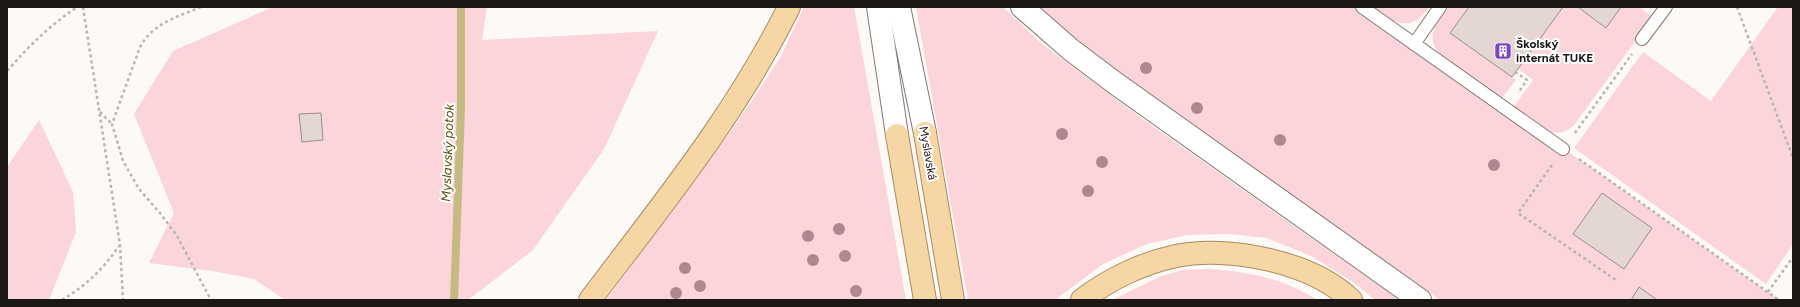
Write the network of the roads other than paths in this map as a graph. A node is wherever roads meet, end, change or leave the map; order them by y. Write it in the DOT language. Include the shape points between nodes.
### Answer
graph roads {
  1 [pos="789,7"];
  2 [pos="878,7"];
  3 [pos="899,7"];
  4 [pos="1022,7"];
  5 [pos="1362,7"];
  6 [pos="1440,7"];
  7 [pos="1666,7"];
  8 [pos="1642,39"];
  9 [pos="1414,44"];
  10 [pos="925,133"];
  11 [pos="898,135"];
  12 [pos="1563,149"];
  13 [pos="590,300"];
  14 [pos="925,300"];
  15 [pos="953,300"];
  16 [pos="1082,300"];
  17 [pos="1351,300"];
  18 [pos="1420,300"];
  1 -- 13 [label="highway" via="725,118"];
  2 -- 11 [label="street"];
  3 -- 10 [label="street, Myslavská"];
  4 -- 18 [label="street" via="1114,83"];
  5 -- 9 [label="lane"];
  6 -- 9 [label="lane"];
  7 -- 8 [label="lane"];
  9 -- 12 [label="lane"];
  10 -- 15 [label="highway, Myslavská"];
  11 -- 14 [label="highway"];
  16 -- 17 [label="highway" via="1135,269 1177,256 1216,253 1282,262 1325,281"];
}
